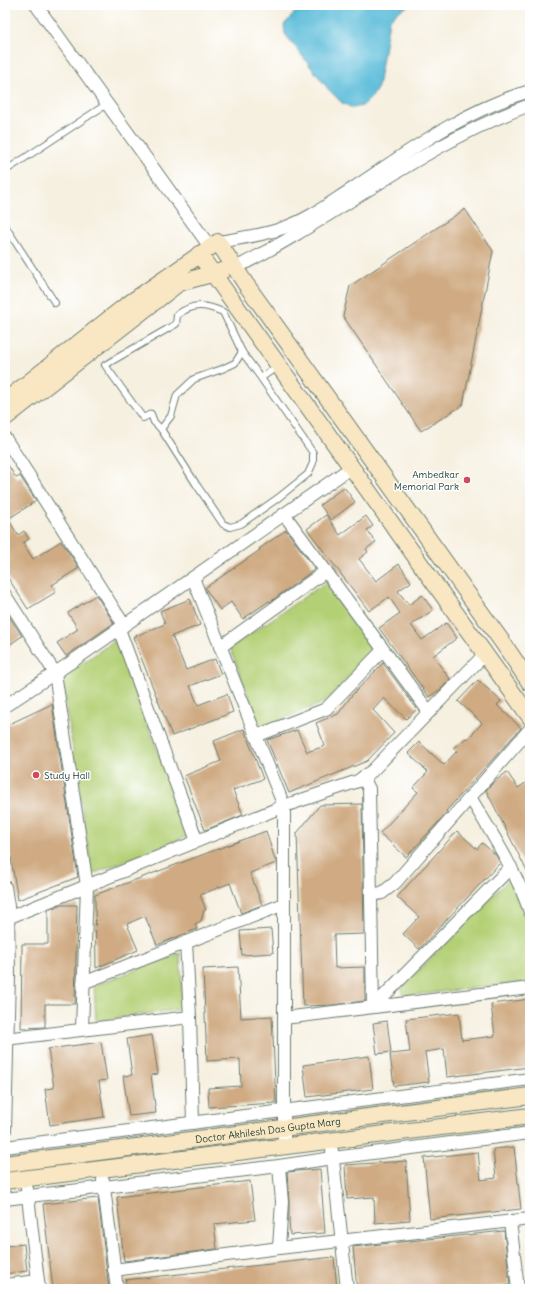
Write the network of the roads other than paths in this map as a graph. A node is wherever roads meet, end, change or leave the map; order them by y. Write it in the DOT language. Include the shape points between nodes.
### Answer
graph roads {
  1 [pos="36,5"];
  2 [pos="530,92"];
  3 [pos="107,104"];
  4 [pos="530,105"];
  5 [pos="5,171"];
  6 [pos="5,226"];
  7 [pos="209,248"];
  8 [pos="235,268"];
  9 [pos="213,273"];
  10 [pos="54,303"];
  11 [pos="242,352"];
  12 [pos="280,365"];
  13 [pos="261,378"];
  14 [pos="5,401"];
  15 [pos="5,418"];
  16 [pos="160,429"];
  17 [pos="5,438"];
  18 [pos="352,467"];
  19 [pos="284,514"];
  20 [pos="326,571"];
  21 [pos="193,578"];
  22 [pos="5,595"];
  23 [pos="121,627"];
  24 [pos="220,647"];
  25 [pos="383,650"];
  26 [pos="485,654"];
  27 [pos="55,673"];
  28 [pos="530,683"];
  29 [pos="5,706"];
  30 [pos="429,712"];
  31 [pos="530,717"];
  32 [pos="530,729"];
  33 [pos="256,736"];
  34 [pos="363,777"];
  35 [pos="470,797"];
  36 [pos="284,806"];
  37 [pos="197,841"];
  38 [pos="510,867"];
  39 [pos="87,886"];
  40 [pos="5,887"];
  41 [pos="371,895"];
  42 [pos="284,904"];
  43 [pos="530,912"];
  44 [pos="7,918"];
  45 [pos="186,942"];
  46 [pos="84,983"];
  47 [pos="530,988"];
  48 [pos="373,1007"];
  49 [pos="190,1017"];
  50 [pos="284,1018"];
  51 [pos="82,1029"];
  52 [pos="6,1038"];
  53 [pos="530,1079"];
  54 [pos="530,1096"];
  55 [pos="284,1111"];
  56 [pos="530,1116"];
  57 [pos="193,1123"];
  58 [pos="284,1128"];
  59 [pos="5,1130"];
  60 [pos="530,1133"];
  61 [pos="330,1140"];
  62 [pos="284,1146"];
  63 [pos="5,1147"];
  64 [pos="333,1158"];
  65 [pos="5,1164"];
  66 [pos="279,1166"];
  67 [pos="102,1169"];
  68 [pos="5,1177"];
  69 [pos="26,1178"];
  70 [pos="104,1186"];
  71 [pos="28,1196"];
  72 [pos="5,1199"];
  73 [pos="530,1219"];
  74 [pos="510,1221"];
  75 [pos="342,1240"];
  76 [pos="279,1248"];
  77 [pos="114,1270"];
  78 [pos="5,1285"];
  79 [pos="38,1285"];
  80 [pos="117,1289"];
  81 [pos="347,1289"];
  82 [pos="518,1289"];
  1 -- 3 [label="street"];
  2 -- 7 [label="street" via="509,97 455,122 312,215 284,228"];
  3 -- 5 [label="lane"];
  3 -- 7 [label="street"];
  4 -- 8 [label="street" via="469,130 287,240"];
  6 -- 10 [label="lane"];
  7 -- 8 [label="street"];
  7 -- 9 [label="street"];
  7 -- 14 [label="street" via="124,307"];
  8 -- 9 [label="street"];
  8 -- 28 [label="street"];
  9 -- 12 [label="street"];
  9 -- 15 [label="street" via="179,283"];
  11 -- 13 [label="lane"];
  11 -- 16 [label="lane" via="235,363 194,379 177,395 171,416"];
  11 -- 16 [label="lane" via="222,312 196,305 177,315 176,324 105,365 143,418 151,414"];
  12 -- 13 [label="lane"];
  12 -- 18 [label="street"];
  13 -- 16 [label="lane" via="313,453 313,463 308,474 241,524 230,527 224,524"];
  17 -- 23 [label="street"];
  18 -- 19 [label="street"];
  18 -- 26 [label="street"];
  19 -- 20 [label="street"];
  19 -- 21 [label="street"];
  20 -- 24 [label="street"];
  20 -- 25 [label="street"];
  21 -- 23 [label="street"];
  21 -- 24 [label="street"];
  22 -- 27 [label="street"];
  23 -- 27 [label="street"];
  23 -- 37 [label="street"];
  24 -- 33 [label="street"];
  25 -- 30 [label="street"];
  25 -- 33 [label="street" via="326,709"];
  26 -- 30 [label="street"];
  26 -- 31 [label="street"];
  27 -- 29 [label="street"];
  27 -- 39 [label="street"];
  30 -- 34 [label="street" via="372,771"];
  32 -- 35 [label="street"];
  33 -- 36 [label="street"];
  34 -- 36 [label="street" via="358,781"];
  34 -- 41 [label="street" via="369,789"];
  35 -- 38 [label="street"];
  35 -- 41 [label="street" via="395,883 382,893"];
  36 -- 37 [label="street"];
  36 -- 42 [label="street"];
  37 -- 39 [label="street"];
  38 -- 43 [label="street"];
  38 -- 48 [label="street"];
  39 -- 44 [label="street"];
  39 -- 46 [label="street"];
  40 -- 44 [label="street"];
  41 -- 48 [label="street"];
  42 -- 45 [label="street"];
  42 -- 50 [label="street"];
  44 -- 52 [label="street" via="9,976"];
  45 -- 46 [label="street"];
  45 -- 49 [label="street"];
  46 -- 51 [label="street"];
  47 -- 48 [label="street"];
  48 -- 50 [label="street"];
  49 -- 51 [label="street"];
  49 -- 57 [label="street"];
  50 -- 55 [label="street"];
  51 -- 52 [label="street"];
  52 -- 59 [label="street"];
  53 -- 55 [label="street"];
  54 -- 58 [label="street, Doctor Akhilesh Das Gupta Marg"];
  55 -- 57 [label="street"];
  55 -- 58 [label="street"];
  56 -- 61 [label="street, Doctor Akhilesh Das Gupta Marg"];
  57 -- 63 [label="street"];
  58 -- 62 [label="street"];
  58 -- 65 [label="street, Doctor Akhilesh Das Gupta Marg"];
  60 -- 64 [label="street"];
  61 -- 62 [label="street, Doctor Akhilesh Das Gupta Marg"];
  61 -- 64 [label="street"];
  62 -- 67 [label="street, Doctor Akhilesh Das Gupta Marg"];
  64 -- 66 [label="street"];
  64 -- 75 [label="street"];
  66 -- 70 [label="street"];
  66 -- 76 [label="street" via="282,1202"];
  67 -- 69 [label="street, Doctor Akhilesh Das Gupta Marg"];
  67 -- 70 [label="street"];
  68 -- 69 [label="street, Doctor Akhilesh Das Gupta Marg"];
  69 -- 71 [label="street"];
  70 -- 71 [label="street"];
  70 -- 77 [label="street"];
  71 -- 72 [label="street"];
  71 -- 79 [label="street"];
  73 -- 74 [label="street"];
  74 -- 75 [label="street"];
  74 -- 82 [label="street"];
  75 -- 76 [label="street"];
  75 -- 81 [label="street"];
  76 -- 77 [label="street"];
  77 -- 80 [label="street"];
  78 -- 79 [label="street"];
}
